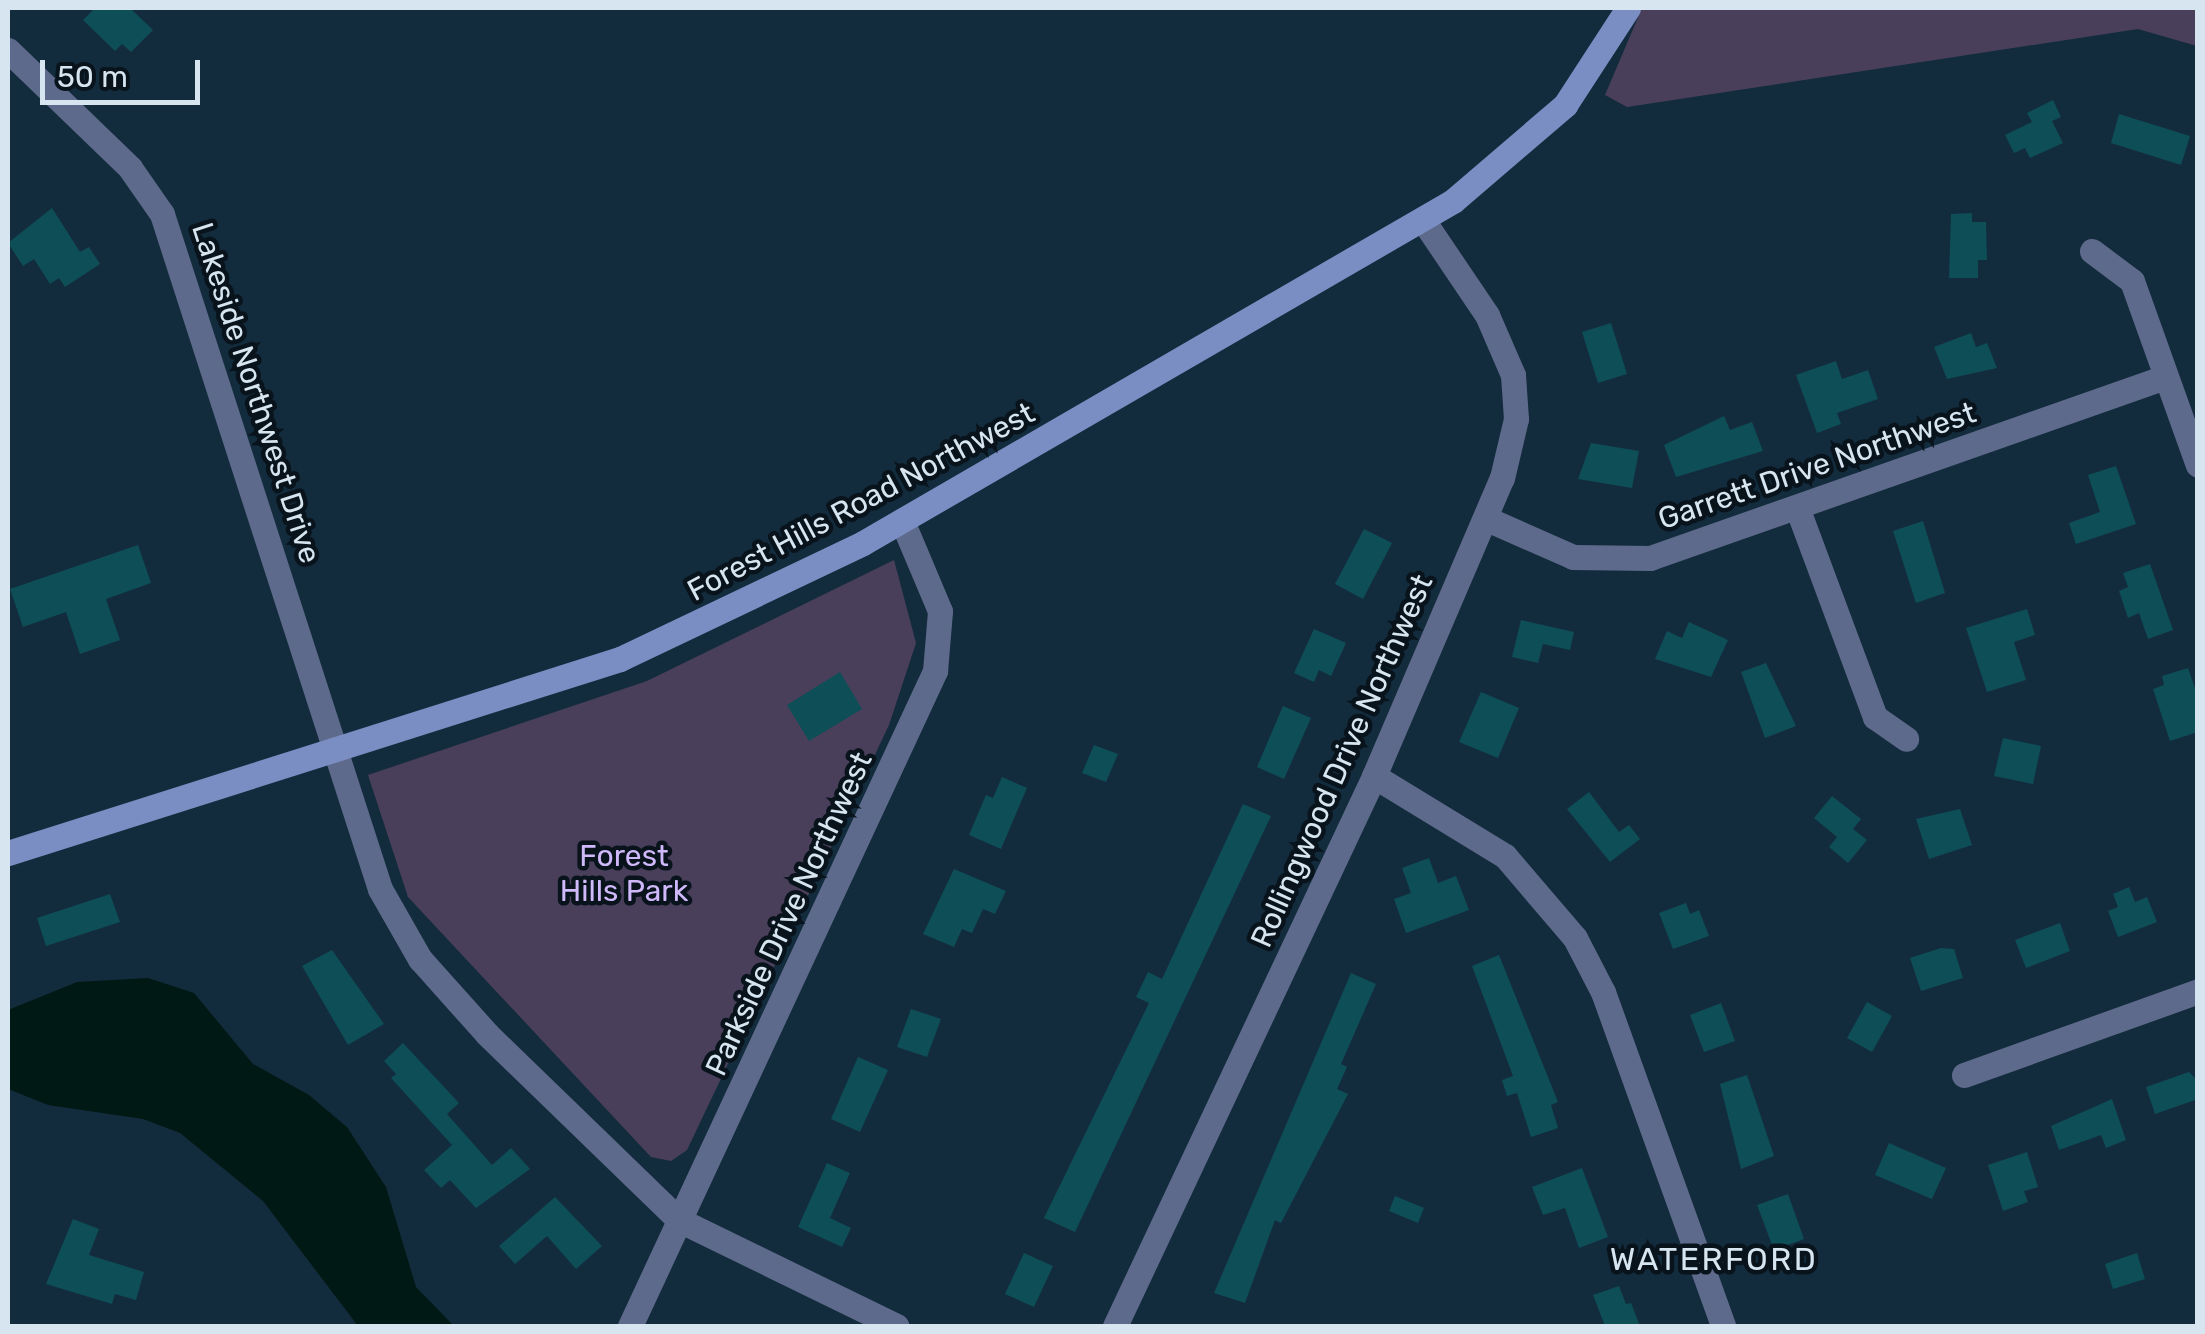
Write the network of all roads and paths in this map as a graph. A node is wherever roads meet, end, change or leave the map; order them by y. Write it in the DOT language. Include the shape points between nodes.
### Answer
graph roads {
  1 [pos="1628,8"];
  2 [pos="8,50"];
  3 [pos="1423,220"];
  4 [pos="2092,251"];
  5 [pos="2166,376"];
  6 [pos="2198,465"];
  7 [pos="1798,510"];
  8 [pos="1487,519"];
  9 [pos="902,521"];
  10 [pos="1906,739"];
  11 [pos="339,750"];
  12 [pos="1374,776"];
  13 [pos="8,852"];
  14 [pos="2198,991"];
  15 [pos="1964,1075"];
  16 [pos="679,1220"];
  17 [pos="630,1326"];
  18 [pos="896,1326"];
  19 [pos="1116,1326"];
  20 [pos="1723,1326"];
  1 -- 3 [label="main road, Forest Hills Road Northwest" via="1565,105"];
  2 -- 11 [label="street, Lakeside Northwest Drive" via="130,168 162,214"];
  3 -- 8 [label="street, Rollingwood Drive Northwest" via="1487,316 1512,375 1516,420"];
  3 -- 9 [label="main road, Forest Hills Road Northwest"];
  4 -- 5 [label="street" via="2132,281"];
  5 -- 6 [label="street"];
  5 -- 7 [label="street, Garrett Drive Northwest"];
  7 -- 8 [label="street, Garrett Drive Northwest" via="1620,562 1573,557"];
  7 -- 10 [label="street" via="1874,717"];
  8 -- 12 [label="street, Rollingwood Drive Northwest"];
  9 -- 11 [label="main road, Forest Hills Road Northwest" via="751,601 620,659"];
  9 -- 16 [label="street, Parkside Drive Northwest" via="940,611 935,671"];
  11 -- 13 [label="main road, Forest Hills Road Northwest"];
  11 -- 16 [label="street, Lakeside Northwest Drive" via="380,889 420,958 487,1034"];
  12 -- 19 [label="street, Rollingwood Drive Northwest"];
  12 -- 20 [label="street" via="1506,856 1575,938 1604,992"];
  14 -- 15 [label="street"];
  16 -- 17 [label="street, Parkside Drive Northwest"];
  16 -- 18 [label="street, Lakeside Northwest Drive"];
}
